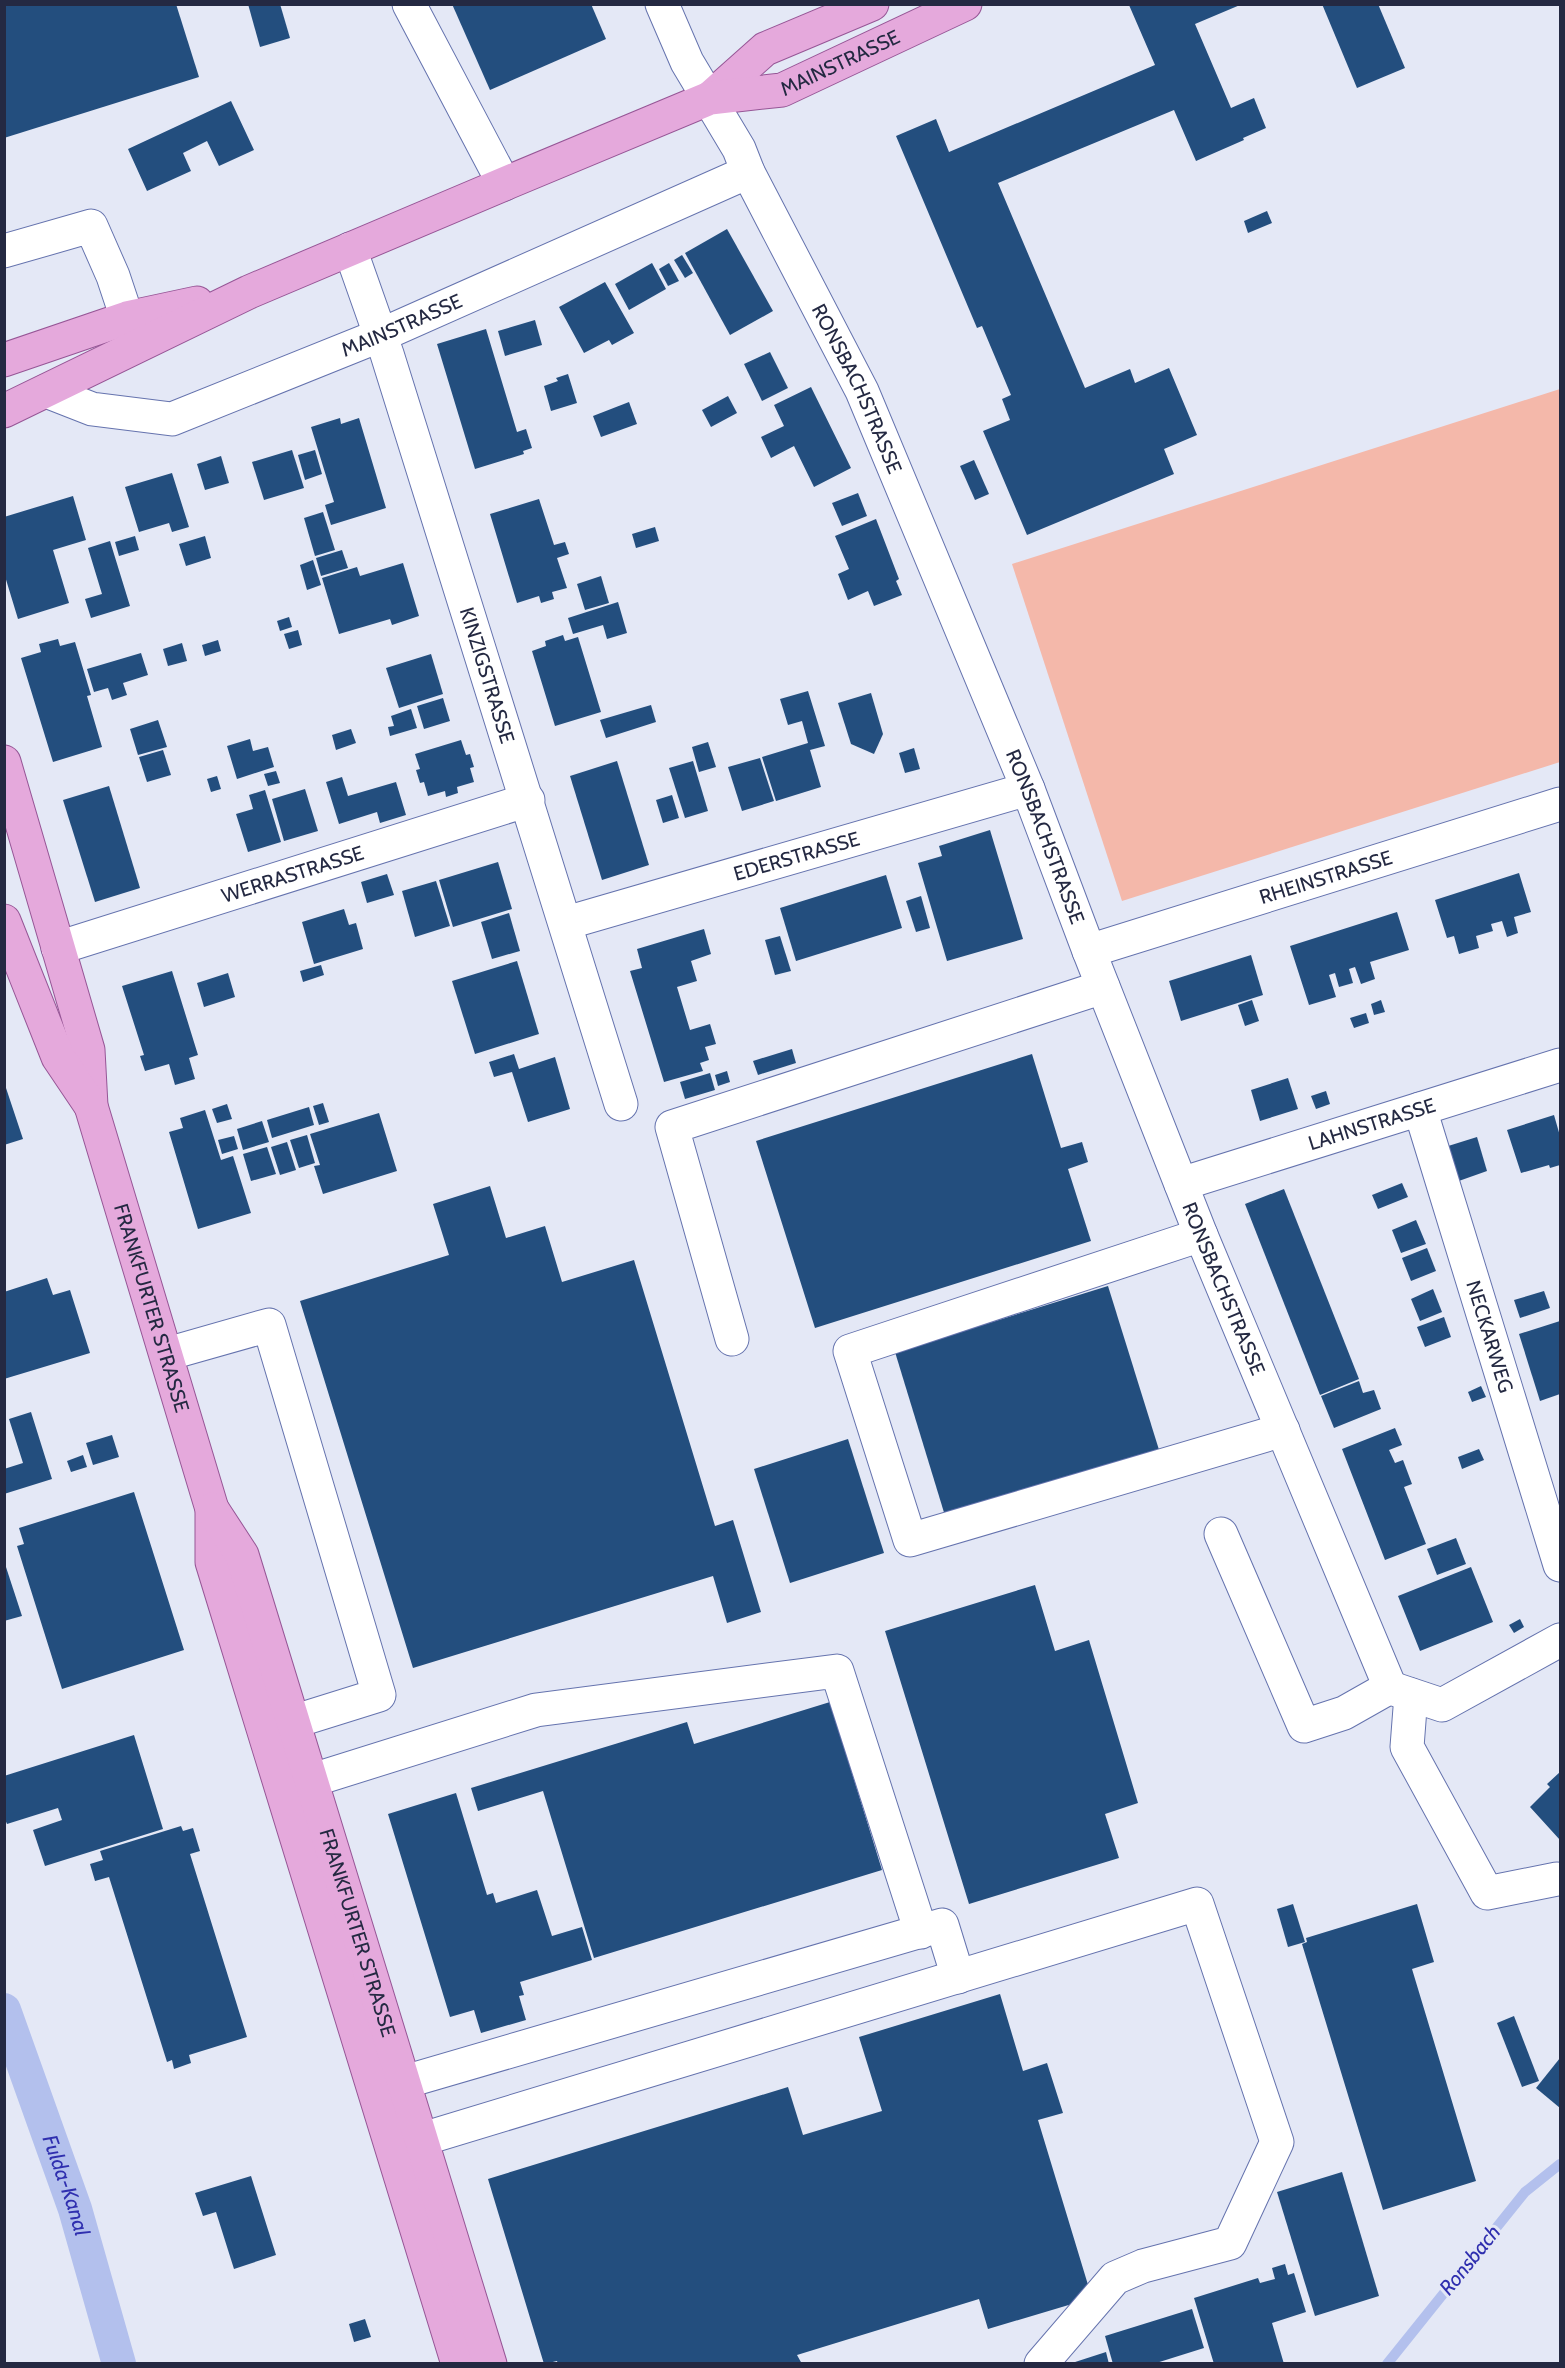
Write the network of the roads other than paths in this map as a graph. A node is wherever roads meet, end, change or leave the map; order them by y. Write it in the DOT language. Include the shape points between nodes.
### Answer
graph roads {
  1 [pos="409,4"];
  2 [pos="662,4"];
  3 [pos="872,4"];
  4 [pos="965,4"];
  5 [pos="710,98"];
  6 [pos="748,172"];
  7 [pos="504,184"];
  8 [pos="350,249"];
  9 [pos="4,251"];
  10 [pos="249,292"];
  11 [pos="128,318"];
  12 [pos="381,335"];
  13 [pos="4,360"];
  14 [pos="46,392"];
  15 [pos="4,411"];
  16 [pos="4,762"];
  17 [pos="1028,789"];
  18 [pos="528,800"];
  19 [pos="1560,804"];
  20 [pos="4,921"];
  21 [pos="566,923"];
  22 [pos="58,948"];
  23 [pos="1089,951"];
  24 [pos="1103,987"];
  25 [pos="1560,1065"];
  26 [pos="621,1104"];
  27 [pos="91,1106"];
  28 [pos="1420,1109"];
  29 [pos="1181,1184"];
  30 [pos="1201,1235"];
  31 [pos="732,1339"];
  32 [pos="166,1353"];
  33 [pos="1283,1430"];
  34 [pos="1221,1534"];
  35 [pos="1560,1565"];
  36 [pos="1560,1640"];
  37 [pos="1401,1691"];
  38 [pos="279,1727"];
  39 [pos="297,1785"];
  40 [pos="1557,1879"];
  41 [pos="921,1932"];
  42 [pos="958,1977"];
  43 [pos="405,2083"];
  44 [pos="374,2091"];
  45 [pos="422,2139"];
  46 [pos="392,2148"];
  47 [pos="458,2364"];
  48 [pos="490,2364"];
  49 [pos="1041,2364"];
  1 -- 7 [label="street"];
  2 -- 5 [label="street, RONSBACHSTRASSE" via="687,63"];
  3 -- 5 [label="main road, MAINSTRASSE" via="765,49"];
  4 -- 5 [label="main road, MAINSTRASSE" via="782,90"];
  5 -- 6 [label="street, RONSBACHSTRASSE"];
  5 -- 7 [label="main road, MAINSTRASSE"];
  6 -- 12 [label="street, MAINSTRASSE"];
  6 -- 17 [label="street, RONSBACHSTRASSE" via="862,392"];
  7 -- 8 [label="main road, MAINSTRASSE"];
  8 -- 10 [label="main road, MAINSTRASSE"];
  8 -- 12 [label="street, KINZIGSTRASSE"];
  9 -- 11 [label="street" via="91,226"];
  10 -- 11 [label="main road, MAINSTRASSE"];
  10 -- 14 [label="main road, MAINSTRASSE"];
  11 -- 13 [label="main road, MAINSTRASSE"];
  12 -- 14 [label="street, MAINSTRASSE" via="172,419 92,409"];
  12 -- 18 [label="street, KINZIGSTRASSE"];
  14 -- 15 [label="main road, MAINSTRASSE"];
  16 -- 22 [label="main road, FRANKFURTER STRASSE"];
  17 -- 21 [label="street, EDERSTRASSE"];
  17 -- 23 [label="street, RONSBACHSTRASSE"];
  18 -- 21 [label="street, KINZIGSTRASSE"];
  18 -- 22 [label="street, WERRASTRASSE"];
  19 -- 23 [label="street, RHEINSTRASSE"];
  20 -- 27 [label="main road, FRANKFURTER STRASSE" via="58,1057"];
  21 -- 26 [label="street, KINZIGSTRASSE"];
  22 -- 27 [label="main road, FRANKFURTER STRASSE" via="88,1050"];
  23 -- 24 [label="street, RONSBACHSTRASSE"];
  24 -- 29 [label="street, RONSBACHSTRASSE"];
  24 -- 31 [label="street" via="672,1127"];
  25 -- 28 [label="street, LAHNSTRASSE"];
  27 -- 32 [label="main road, FRANKFURTER STRASSE"];
  28 -- 29 [label="street, LAHNSTRASSE"];
  28 -- 35 [label="street, NECKARWEG"];
  29 -- 30 [label="street, RONSBACHSTRASSE"];
  30 -- 33 [label="street, RONSBACHSTRASSE"];
  30 -- 33 [label="street" via="850,1351 910,1540"];
  32 -- 38 [label="main road, FRANKFURTER STRASSE" via="212,1509 212,1562"];
  32 -- 38 [label="street" via="269,1324 380,1695"];
  33 -- 37 [label="street, RONSBACHSTRASSE"];
  34 -- 37 [label="street" via="1304,1726"];
  36 -- 37 [label="street" via="1442,1706"];
  37 -- 40 [label="street" via="1407,1746 1487,1893"];
  38 -- 39 [label="main road, FRANKFURTER STRASSE"];
  39 -- 41 [label="street" via="536,1710 837,1671"];
  39 -- 43 [label="main road, FRANKFURTER STRASSE"];
  39 -- 44 [label="main road, FRANKFURTER STRASSE"];
  41 -- 42 [label="street" via="942,1925"];
  41 -- 43 [label="street"];
  42 -- 45 [label="street"];
  42 -- 49 [label="street" via="1197,1904 1277,2142 1230,2243 1143,2266 1115,2278"];
  43 -- 44 [label="street"];
  43 -- 45 [label="main road, FRANKFURTER STRASSE"];
  44 -- 46 [label="main road, FRANKFURTER STRASSE"];
  45 -- 46 [label="street"];
  45 -- 48 [label="main road, FRANKFURTER STRASSE"];
  46 -- 47 [label="main road, FRANKFURTER STRASSE"];
}
